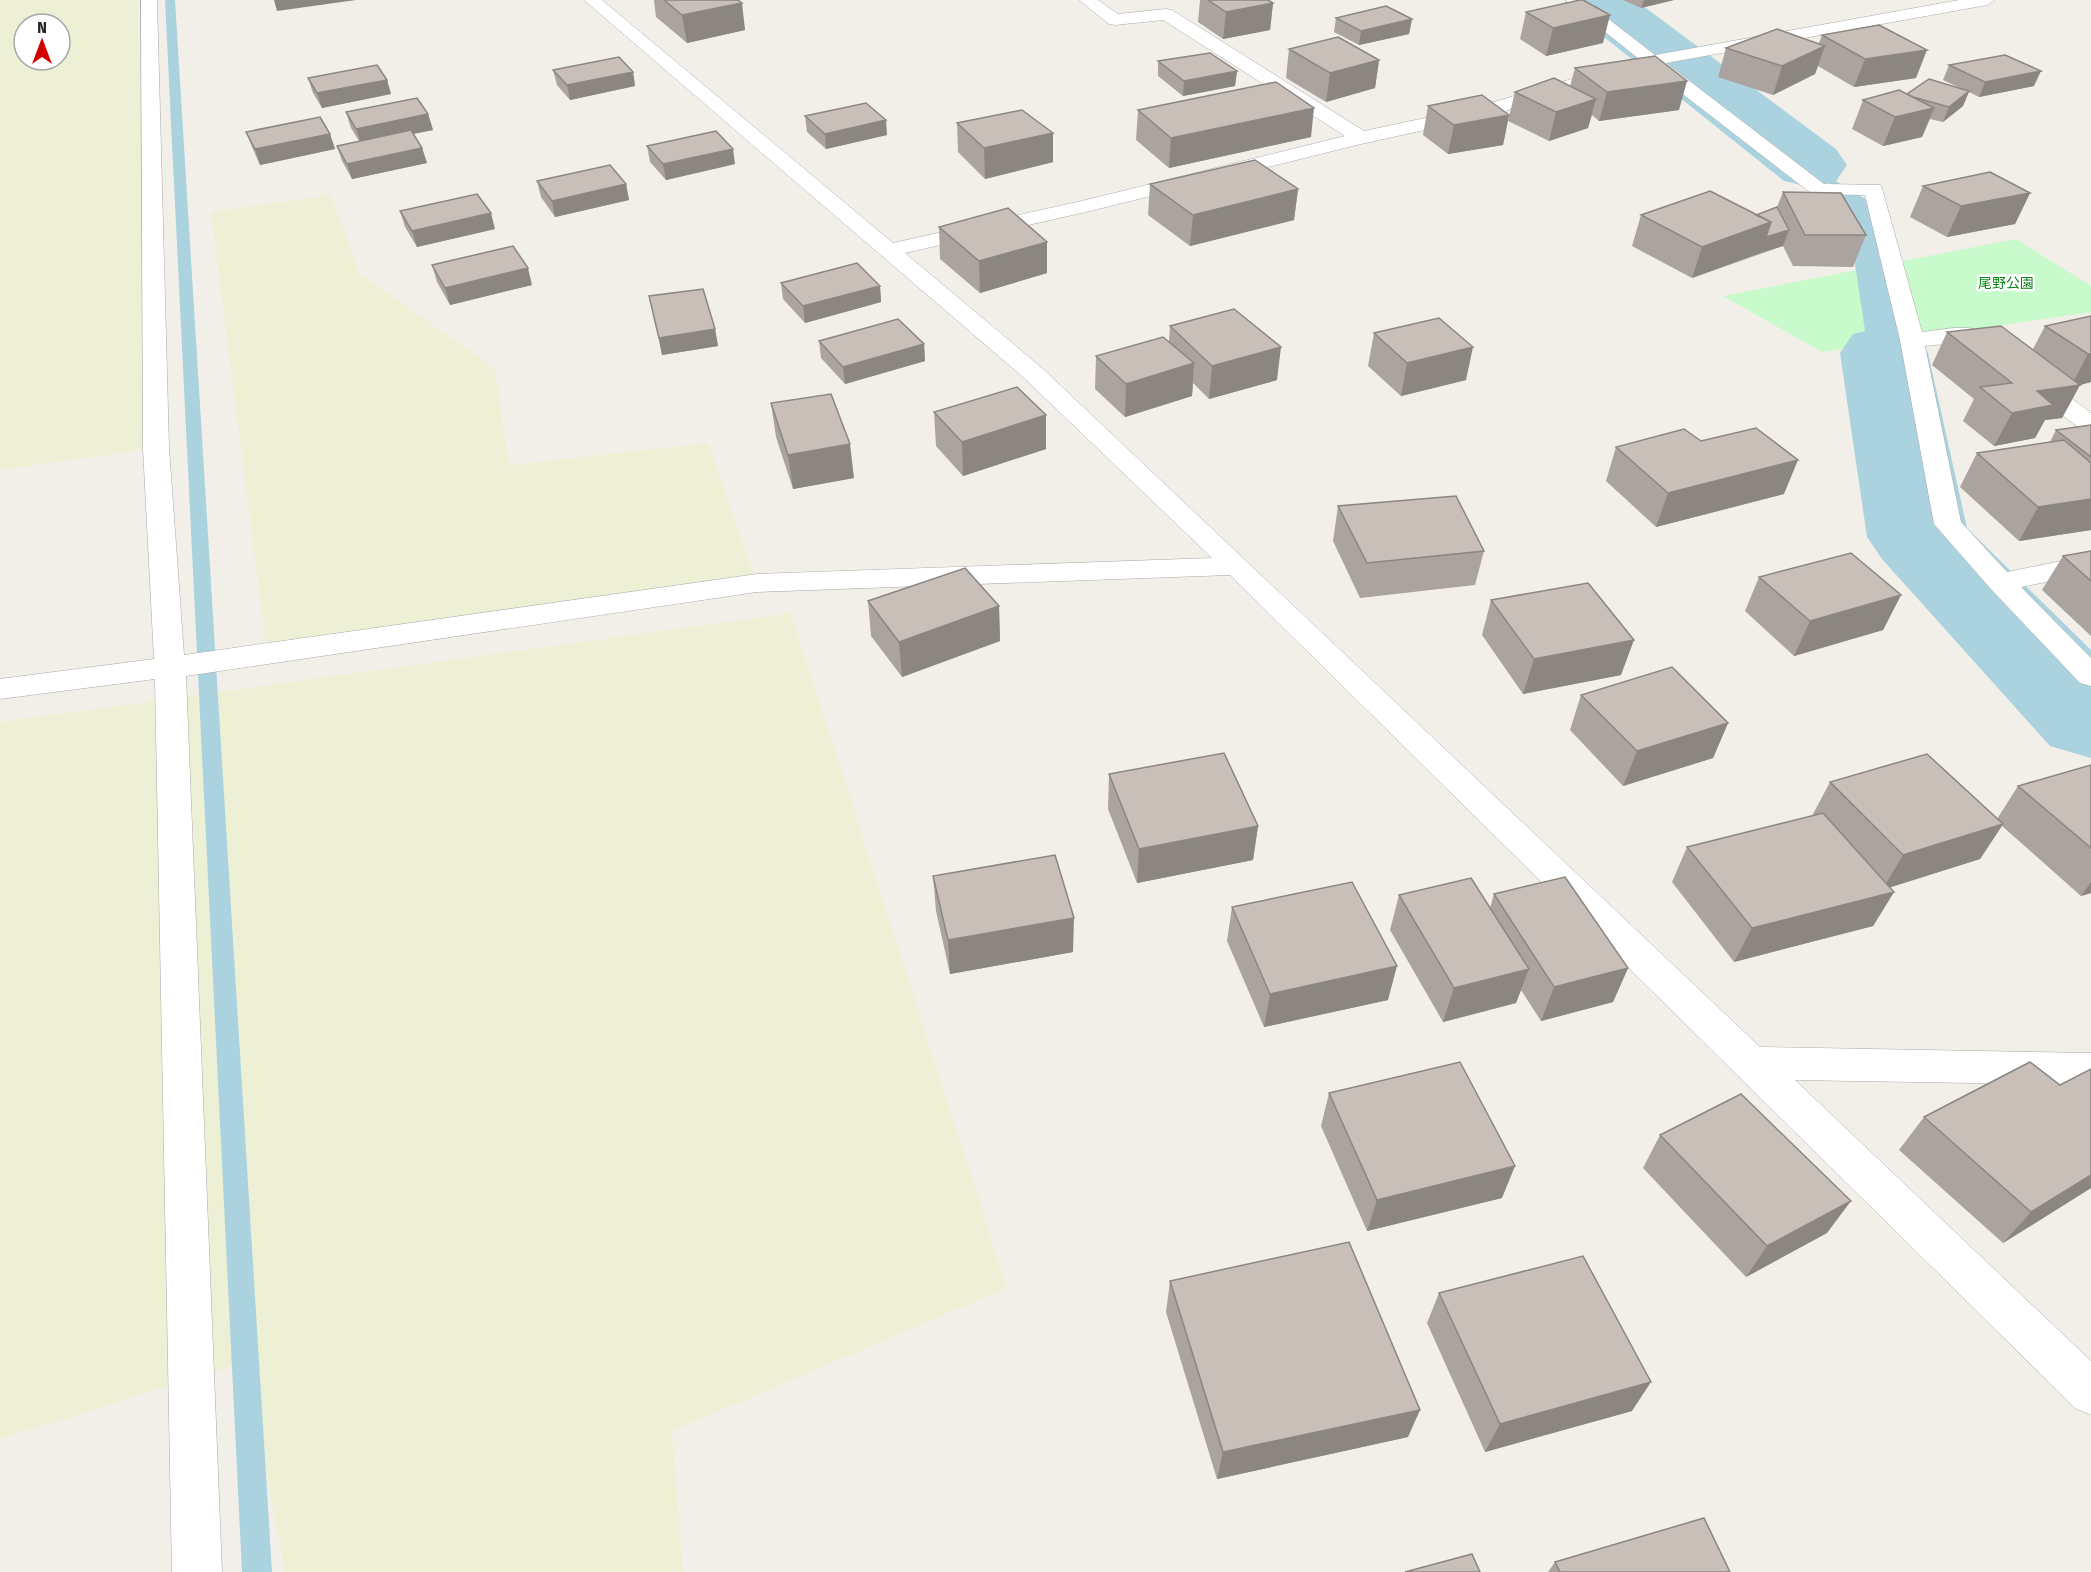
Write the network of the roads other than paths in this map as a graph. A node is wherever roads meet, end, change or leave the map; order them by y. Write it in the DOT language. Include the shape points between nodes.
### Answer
graph roads {
  1 [pos="149,0"];
  2 [pos="592,0"];
  3 [pos="1087,0"];
  4 [pos="1572,0"];
  5 [pos="1987,0"];
  6 [pos="1656,60"];
  7 [pos="1361,138"];
  8 [pos="886,251"];
  9 [pos="1912,340"];
  10 [pos="2091,425"];
  11 [pos="2091,564"];
  12 [pos="1237,566"];
  13 [pos="2000,582"];
  14 [pos="173,667"];
  15 [pos="2091,676"];
  16 [pos="0,689"];
  17 [pos="1752,1063"];
  18 [pos="2091,1069"];
  19 [pos="2091,1392"];
  20 [pos="197,1572"];
  1 -- 14 [label="street" via="156,448"];
  2 -- 8 [label="street"];
  3 -- 7 [label="street" via="1114,20 1166,14"];
  4 -- 6 [label="street"];
  5 -- 6 [label="street"];
  6 -- 7 [label="street" via="1481,112"];
  6 -- 9 [label="street" via="1819,190 1874,189"];
  7 -- 8 [label="street"];
  8 -- 12 [label="street" via="1033,373"];
  9 -- 10 [label="street" via="1972,334"];
  9 -- 13 [label="street" via="1948,524"];
  11 -- 13 [label="street"];
  12 -- 14 [label="street" via="757,583"];
  12 -- 17 [label="street"];
  13 -- 15 [label="street"];
  14 -- 16 [label="street"];
  14 -- 20 [label="street"];
  17 -- 18 [label="street"];
  17 -- 19 [label="street"];
}
